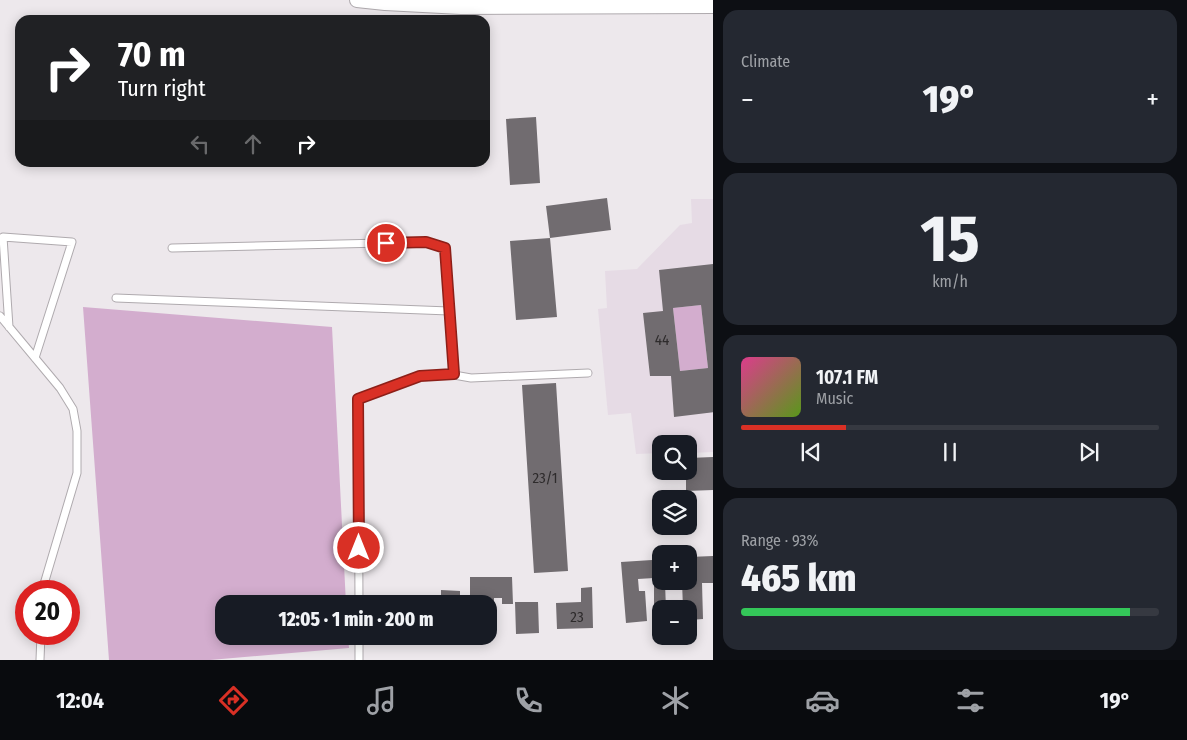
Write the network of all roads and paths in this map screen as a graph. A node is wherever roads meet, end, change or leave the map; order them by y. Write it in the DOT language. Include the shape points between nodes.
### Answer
graph roads {
  1 [pos="358,0"];
  2 [pos="461,4"];
  3 [pos="713,6"];
  4 [pos="172,248"];
  5 [pos="116,298"];
  6 [pos="449,312"];
  7 [pos="0,316"];
  8 [pos="9,326"];
  9 [pos="35,358"];
  10 [pos="588,373"];
  11 [pos="454,374"];
  12 [pos="45,580"];
  13 [pos="359,595"];
  14 [pos="41,645"];
  15 [pos="359,645"];
  16 [pos="40,660"];
  17 [pos="359,660"];
  1 -- 2 [label="street"];
  2 -- 3 [label="street"];
  4 -- 6 [label="lane" via="426,242 445,248"];
  5 -- 6 [label="lane"];
  6 -- 11 [label="lane"];
  7 -- 8 [label="lane"];
  8 -- 9 [label="lane"];
  8 -- 9 [label="lane" via="3,237 72,242"];
  9 -- 12 [label="lane" via="73,409 77,432 77,473"];
  10 -- 11 [label="lane" via="472,378"];
  11 -- 13 [label="lane" via="420,376 358,399"];
  14 -- 16 [label="lane"];
  15 -- 17 [label="lane"];
}
